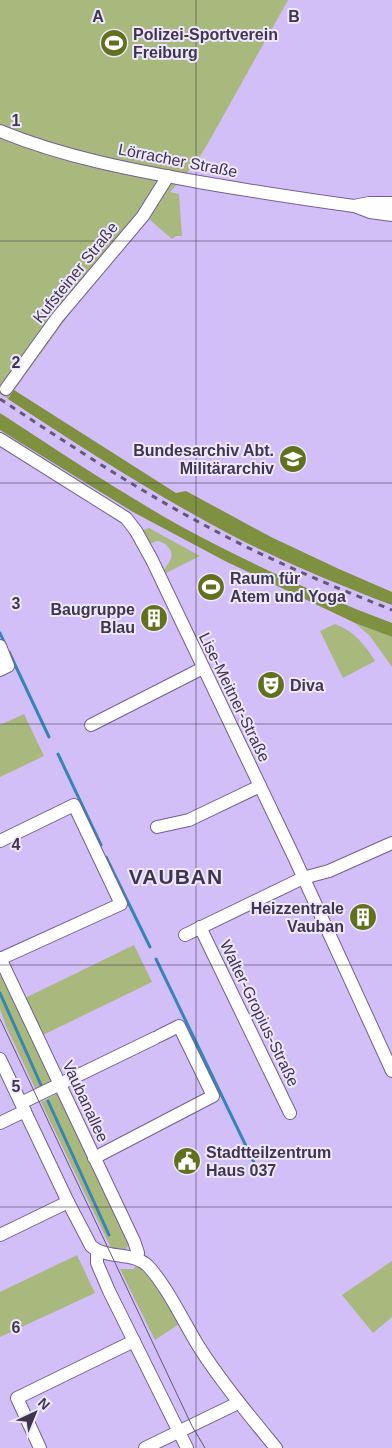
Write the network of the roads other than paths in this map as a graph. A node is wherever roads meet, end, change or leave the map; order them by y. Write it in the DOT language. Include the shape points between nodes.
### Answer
graph roads {
  1 [pos="0,131"];
  2 [pos="168,176"];
  3 [pos="392,203"];
  4 [pos="354,206"];
  5 [pos="392,215"];
  6 [pos="6,389"];
  7 [pos="0,439"];
  8 [pos="0,646"];
  9 [pos="203,668"];
  10 [pos="0,670"];
  11 [pos="91,724"];
  12 [pos="260,786"];
  13 [pos="157,827"];
  14 [pos="0,841"];
  15 [pos="392,843"];
  16 [pos="303,878"];
  17 [pos="200,927"];
  18 [pos="185,935"];
  19 [pos="0,959"];
  20 [pos="0,1059"];
  21 [pos="389,1066"];
  22 [pos="60,1085"];
  23 [pos="23,1107"];
  24 [pos="290,1113"];
  25 [pos="0,1123"];
  26 [pos="94,1158"];
  27 [pos="68,1202"];
  28 [pos="0,1235"];
  29 [pos="97,1251"];
  30 [pos="137,1259"];
  31 [pos="134,1341"];
  32 [pos="238,1403"];
  33 [pos="179,1432"];
  34 [pos="40,1448"];
  35 [pos="145,1448"];
  36 [pos="186,1448"];
  37 [pos="276,1448"];
  1 -- 2 [label="street, Lörracher Straße" via="60,151"];
  2 -- 4 [label="street, Lörracher Straße"];
  2 -- 6 [label="street, Kufsteiner Straße" via="143,216 64,310"];
  3 -- 4 [label="street, Lörracher Straße"];
  4 -- 5 [label="street, Lörracher Straße"];
  7 -- 9 [label="street, Lise-Meitner-Straße" via="126,518 152,560"];
  8 -- 10 [label="street" via="8,666"];
  9 -- 11 [label="street"];
  9 -- 12 [label="street, Lise-Meitner-Straße"];
  12 -- 13 [label="street" via="189,820"];
  12 -- 16 [label="street, Lise-Meitner-Straße"];
  14 -- 19 [label="street" via="74,805 121,904"];
  15 -- 16 [label="street, Walter-Gropius-Straße" via="329,871"];
  16 -- 17 [label="street, Walter-Gropius-Straße"];
  16 -- 21 [label="street, Lise-Meitner-Straße"];
  17 -- 18 [label="street, Walter-Gropius-Straße"];
  17 -- 24 [label="street, Walter-Gropius-Straße"];
  19 -- 22 [label="street, Vaubanallee"];
  20 -- 23 [label="street"];
  22 -- 23 [label="street"];
  22 -- 26 [label="street, Vaubanallee"];
  22 -- 26 [label="street" via="179,1026 213,1096"];
  23 -- 25 [label="street"];
  23 -- 27 [label="street"];
  26 -- 30 [label="street, Vaubanallee" via="134,1241"];
  27 -- 28 [label="street"];
  27 -- 29 [label="street"];
  29 -- 30 [label="street"];
  29 -- 31 [label="street" via="97,1263"];
  30 -- 32 [label="street" via="156,1276"];
  31 -- 33 [label="street"];
  31 -- 34 [label="street" via="17,1398"];
  32 -- 33 [label="street"];
  32 -- 37 [label="street"];
  33 -- 35 [label="street"];
  33 -- 36 [label="street"];
}
